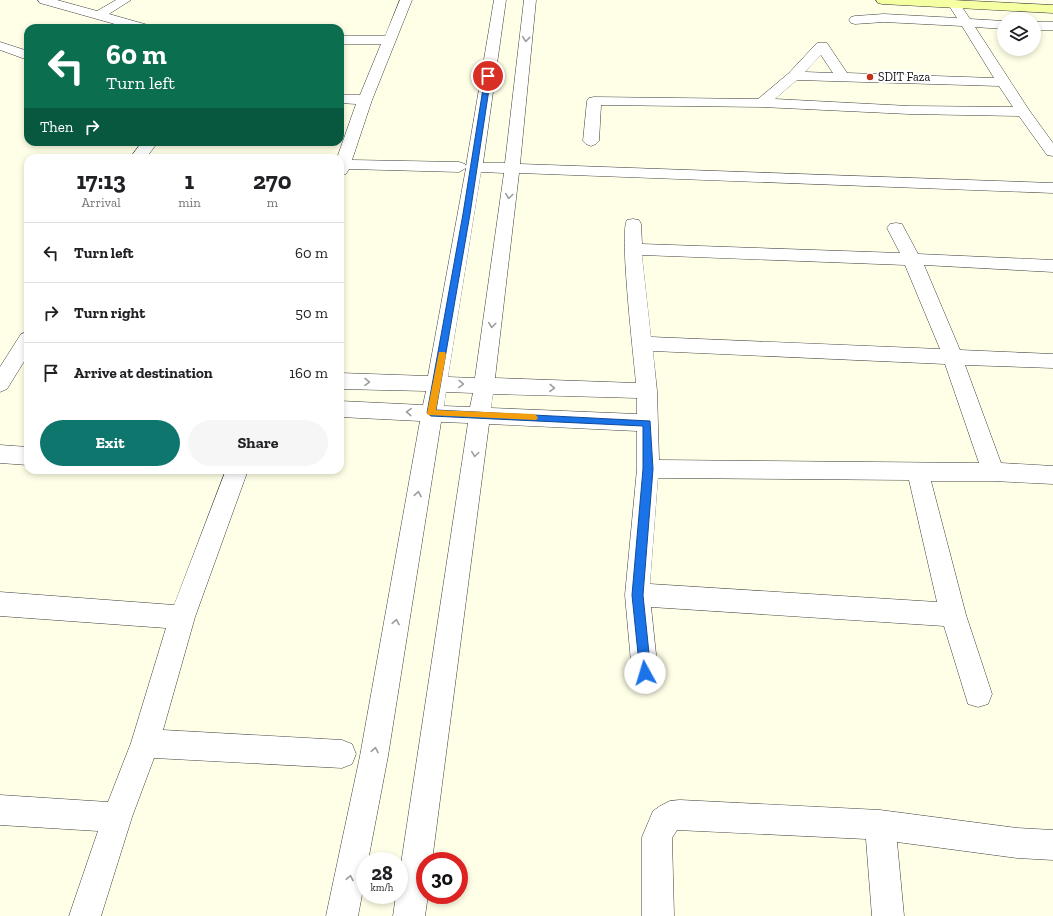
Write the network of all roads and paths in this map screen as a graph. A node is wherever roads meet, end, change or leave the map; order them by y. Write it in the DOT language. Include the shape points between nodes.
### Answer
graph roads {
  1 [pos="44,0"];
  2 [pos="125,0"];
  3 [pos="406,0"];
  4 [pos="500,0"];
  5 [pos="530,0"];
  6 [pos="882,0"];
  7 [pos="954,4"];
  8 [pos="1053,9"];
  9 [pos="99,15"];
  10 [pos="855,20"];
  11 [pos="968,23"];
  12 [pos="129,24"];
  13 [pos="997,24"];
  14 [pos="1041,26"];
  15 [pos="1053,26"];
  16 [pos="344,40"];
  17 [pos="390,40"];
  18 [pos="0,46"];
  19 [pos="24,55"];
  20 [pos="794,76"];
  21 [pos="842,78"];
  22 [pos="1002,82"];
  23 [pos="344,99"];
  24 [pos="365,100"];
  25 [pos="762,103"];
  26 [pos="1022,112"];
  27 [pos="590,141"];
  28 [pos="1052,152"];
  29 [pos="344,158"];
  30 [pos="344,166"];
  31 [pos="466,167"];
  32 [pos="512,169"];
  33 [pos="1053,188"];
  34 [pos="633,224"];
  35 [pos="896,228"];
  36 [pos="633,249"];
  37 [pos="912,258"];
  38 [pos="1053,266"];
  39 [pos="643,344"];
  40 [pos="24,345"];
  41 [pos="953,357"];
  42 [pos="1053,361"];
  43 [pos="344,381"];
  44 [pos="0,384"];
  45 [pos="437,384"];
  46 [pos="484,385"];
  47 [pos="647,391"];
  48 [pos="344,409"];
  49 [pos="431,413"];
  50 [pos="480,415"];
  51 [pos="647,423"];
  52 [pos="0,454"];
  53 [pos="24,456"];
  54 [pos="648,469"];
  55 [pos="918,472"];
  56 [pos="993,472"];
  57 [pos="236,474"];
  58 [pos="1053,475"];
  59 [pos="637,595"];
  60 [pos="0,604"];
  61 [pos="953,615"];
  62 [pos="182,617"];
  63 [pos="645,673"];
  64 [pos="978,694"];
  65 [pos="145,742"];
  66 [pos="342,754"];
  67 [pos="0,810"];
  68 [pos="117,817"];
  69 [pos="880,825"];
  70 [pos="1053,845"];
  71 [pos="85,916"];
  72 [pos="342,916"];
  73 [pos="409,916"];
  74 [pos="658,916"];
  75 [pos="888,916"];
  1 -- 9 [label="street"];
  2 -- 9 [label="street"];
  3 -- 17 [label="street"];
  4 -- 31 [label="street"];
  5 -- 32 [label="street, one-way"];
  6 -- 7 [label="main road"];
  7 -- 8 [label="main road"];
  7 -- 11 [label="street"];
  9 -- 12 [label="street"];
  10 -- 11 [label="street" via="884,18"];
  11 -- 13 [label="street"];
  11 -- 22 [label="street"];
  14 -- 15 [label="street"];
  16 -- 17 [label="street"];
  17 -- 24 [label="street"];
  18 -- 19 [label="street"];
  20 -- 21 [label="street"];
  20 -- 21 [label="street" via="822,46"];
  20 -- 25 [label="street"];
  21 -- 22 [label="street"];
  22 -- 26 [label="street"];
  23 -- 24 [label="street"];
  24 -- 29 [label="street"];
  25 -- 26 [label="street"];
  25 -- 27 [label="street" via="594,100"];
  26 -- 28 [label="street"];
  30 -- 31 [label="street"];
  31 -- 32 [label="street"];
  31 -- 45 [label="street"];
  32 -- 33 [label="street"];
  32 -- 46 [label="street, one-way"];
  34 -- 36 [label="street"];
  35 -- 37 [label="street"];
  36 -- 37 [label="street"];
  36 -- 39 [label="street"];
  37 -- 38 [label="street"];
  37 -- 41 [label="street"];
  39 -- 41 [label="street"];
  39 -- 47 [label="street"];
  40 -- 44 [label="street"];
  41 -- 42 [label="street"];
  41 -- 56 [label="street"];
  43 -- 45 [label="street, one-way"];
  45 -- 46 [label="street, one-way"];
  45 -- 49 [label="street"];
  46 -- 47 [label="street, one-way"];
  46 -- 50 [label="street"];
  47 -- 51 [label="street"];
  49 -- 48 [label="street, one-way"];
  49 -- 50 [label="street"];
  72 -- 49 [label="street, one-way" via="374,756"];
  50 -- 51 [label="street"];
  50 -- 73 [label="street, one-way"];
  51 -- 54 [label="street"];
  52 -- 53 [label="street"];
  54 -- 55 [label="street"];
  54 -- 59 [label="street"];
  55 -- 56 [label="street"];
  55 -- 61 [label="street"];
  56 -- 58 [label="street"];
  57 -- 62 [label="street"];
  59 -- 61 [label="street"];
  59 -- 63 [label="street"];
  60 -- 62 [label="street"];
  61 -- 64 [label="street"];
  62 -- 65 [label="street"];
  65 -- 66 [label="street"];
  65 -- 68 [label="street"];
  67 -- 68 [label="street"];
  68 -- 71 [label="street"];
  69 -- 70 [label="street" via="1018,843"];
  69 -- 74 [label="street" via="670,816 657,837"];
  69 -- 75 [label="street"];
}
